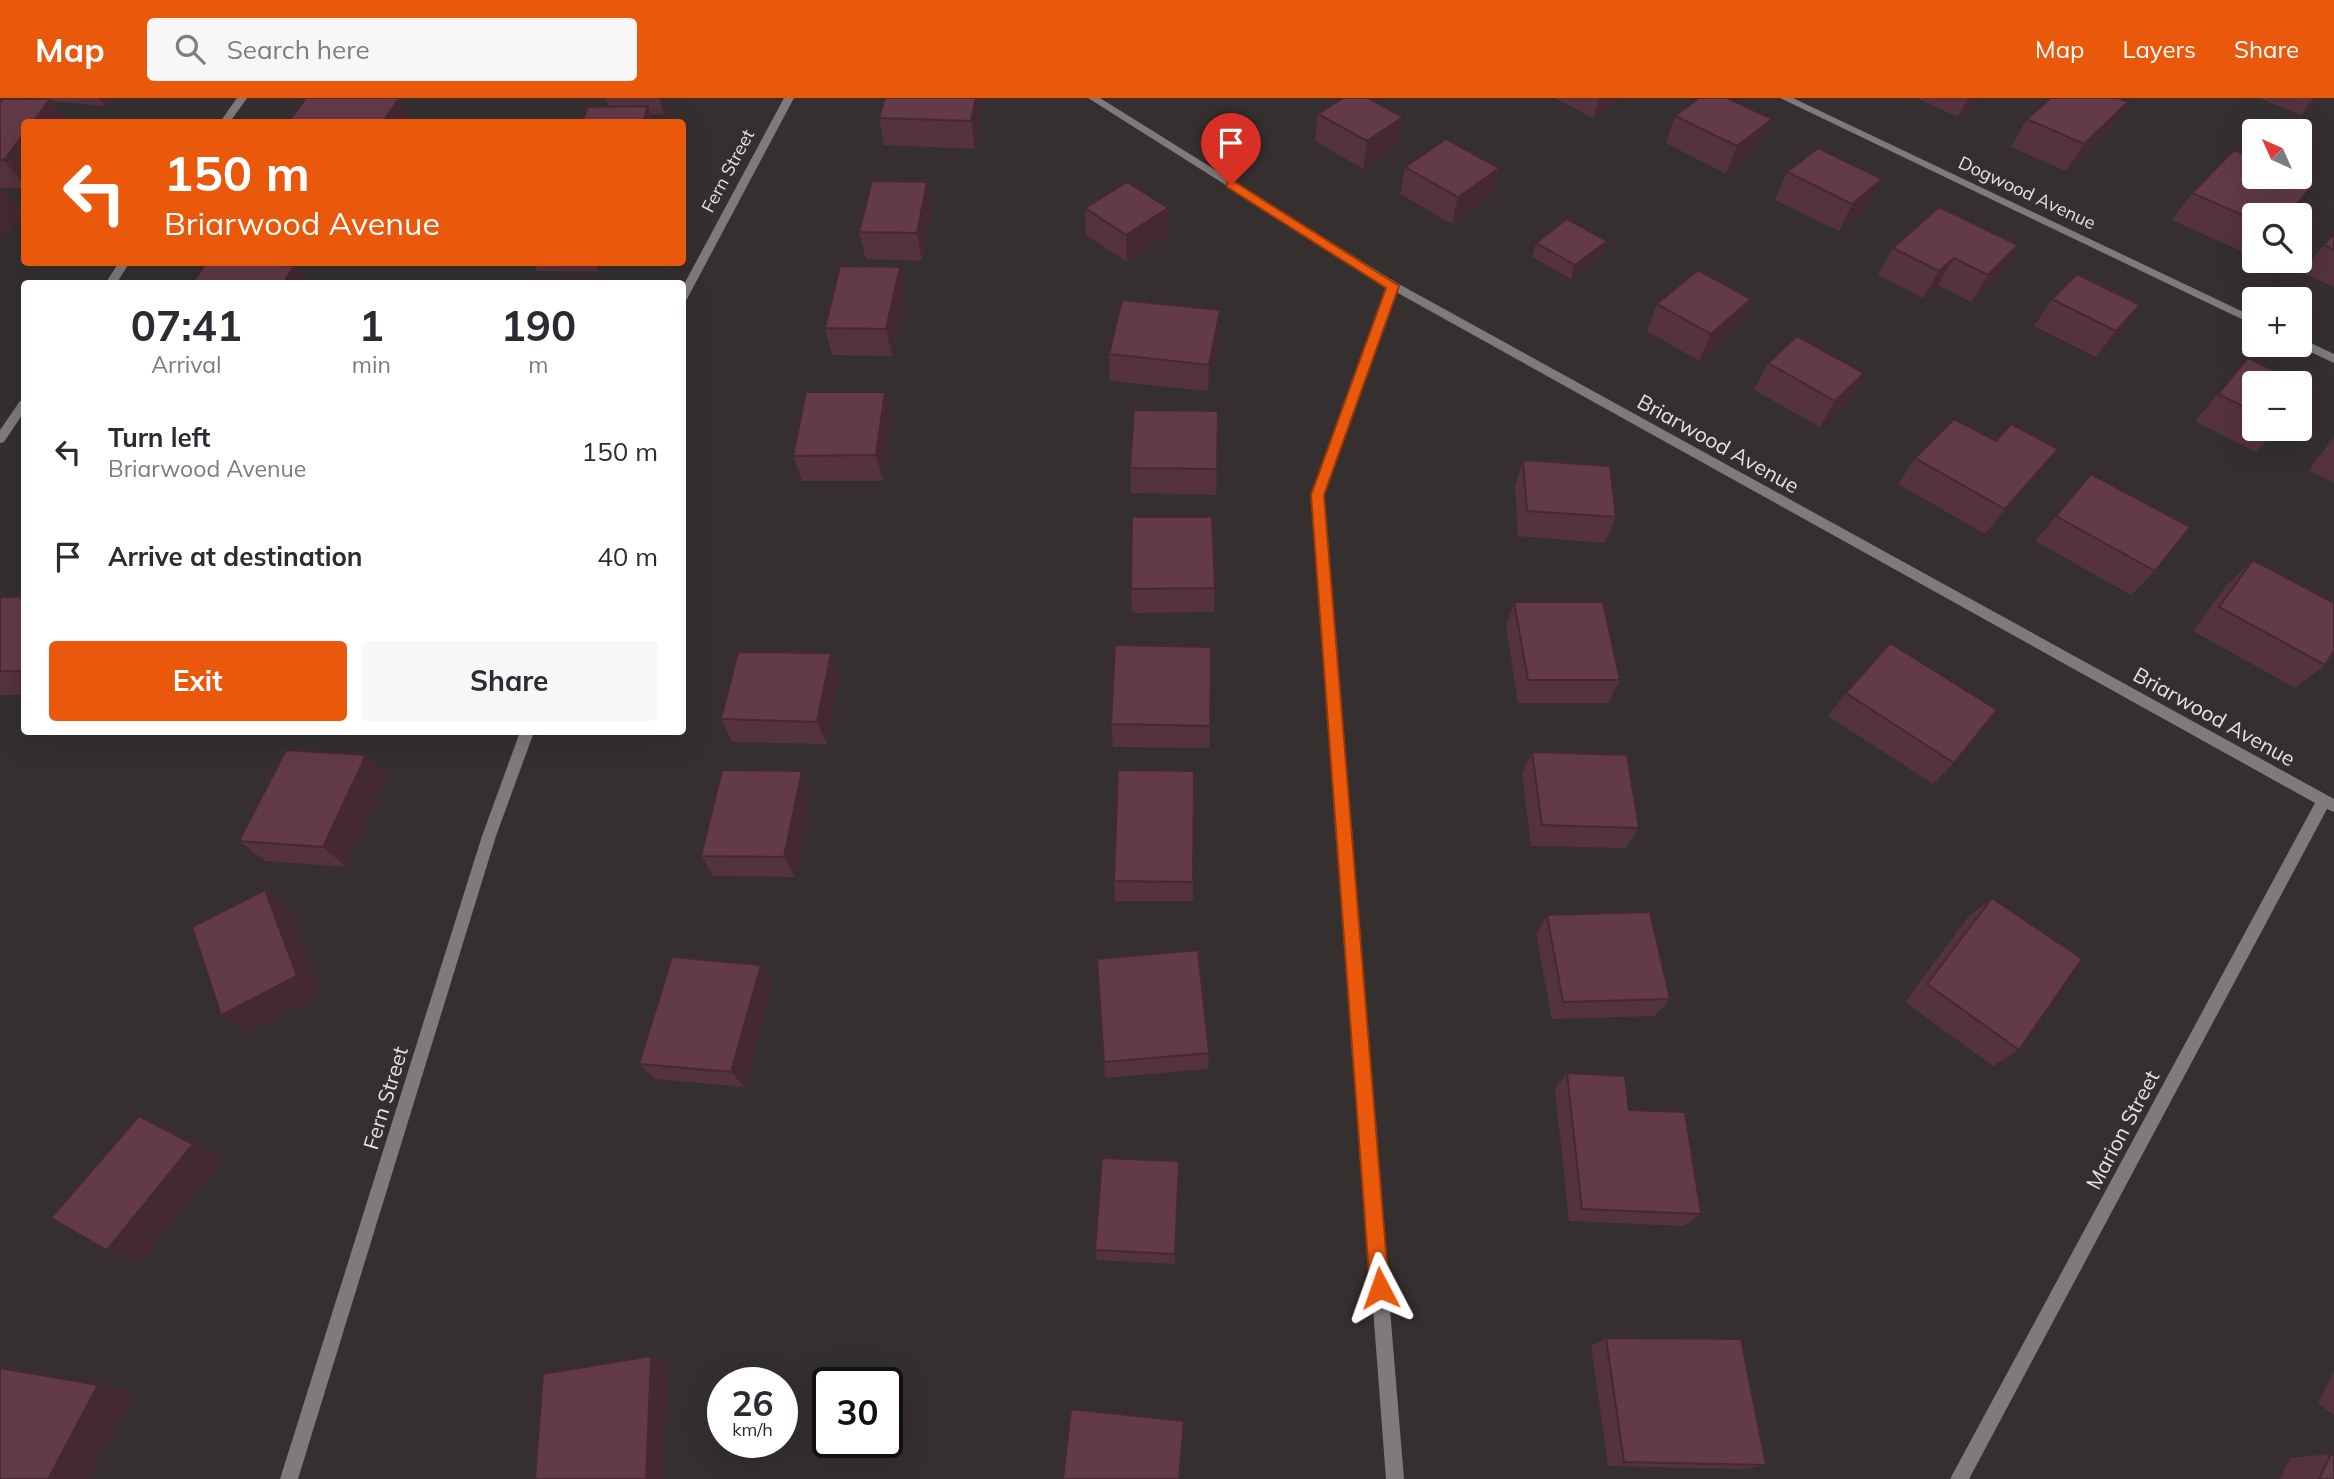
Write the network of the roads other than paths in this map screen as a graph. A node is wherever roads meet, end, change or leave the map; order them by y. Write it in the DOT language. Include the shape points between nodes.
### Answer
graph roads {
  1 [pos="242,98"];
  2 [pos="789,98"];
  3 [pos="1093,98"];
  4 [pos="1785,98"];
  5 [pos="227,119"];
  6 [pos="1393,286"];
  7 [pos="686,291"];
  8 [pos="2242,315"];
  9 [pos="2312,348"];
  10 [pos="2334,359"];
  11 [pos="21,408"];
  12 [pos="0,439"];
  13 [pos="526,735"];
  14 [pos="2329,803"];
  15 [pos="289,1479"];
  16 [pos="1395,1479"];
  17 [pos="1959,1479"];
  1 -- 5 [label="street"];
  2 -- 7 [label="street, Fern Street"];
  3 -- 6 [label="street, Briarwood Avenue"];
  4 -- 8 [label="street, Dogwood Avenue"];
  6 -- 14 [label="street, Briarwood Avenue"];
  6 -- 16 [label="street" via="1317,495"];
  9 -- 10 [label="street"];
  11 -- 12 [label="street"];
  13 -- 15 [label="street, Fern Street" via="489,836"];
  14 -- 17 [label="street, Marion Street"];
}
